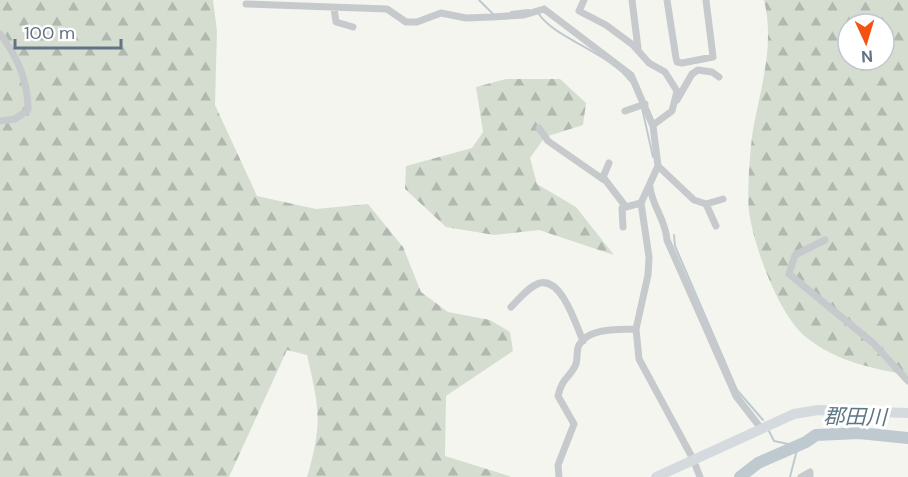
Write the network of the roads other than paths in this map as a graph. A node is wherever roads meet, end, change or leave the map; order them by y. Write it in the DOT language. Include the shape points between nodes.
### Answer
graph roads {
  1 [pos="546,0"];
  2 [pos="584,0"];
  3 [pos="632,0"];
  4 [pos="667,0"];
  5 [pos="706,0"];
  6 [pos="246,4"];
  7 [pos="373,4"];
  8 [pos="334,9"];
  9 [pos="544,9"];
  10 [pos="352,27"];
  11 [pos="0,34"];
  12 [pos="638,51"];
  13 [pos="719,77"];
  14 [pos="677,100"];
  15 [pos="642,106"];
  16 [pos="625,111"];
  17 [pos="0,121"];
  18 [pos="653,125"];
  19 [pos="539,128"];
  20 [pos="609,163"];
  21 [pos="658,166"];
  22 [pos="604,180"];
  23 [pos="650,184"];
  24 [pos="723,199"];
  25 [pos="641,203"];
  26 [pos="706,204"];
  27 [pos="626,207"];
  28 [pos="623,226"];
  29 [pos="716,226"];
  30 [pos="825,240"];
  31 [pos="511,307"];
  32 [pos="636,329"];
  33 [pos="583,340"];
  34 [pos="908,381"];
  35 [pos="908,411"];
  36 [pos="760,428"];
  37 [pos="693,459"];
  38 [pos="698,474"];
  39 [pos="559,477"];
  40 [pos="656,477"];
  41 [pos="801,477"];
  42 [pos="810,477"];
  1 -- 9 [label="street"];
  2 -- 12 [label="street" via="579,11 583,15 606,24"];
  3 -- 12 [label="street"];
  4 -- 5 [label="street" via="675,58 682,63 713,57"];
  6 -- 8 [label="street"];
  7 -- 8 [label="street"];
  7 -- 9 [label="street" via="406,22 441,13 466,18 492,17"];
  8 -- 10 [label="street" via="336,22"];
  9 -- 15 [label="street" via="631,75"];
  11 -- 17 [label="street" via="14,51 28,98 28,110 23,116"];
  12 -- 14 [label="street" via="665,72 677,92"];
  13 -- 14 [label="street" via="698,70"];
  14 -- 18 [label="street" via="672,111"];
  15 -- 16 [label="street"];
  15 -- 18 [label="street"];
  18 -- 21 [label="street"];
  19 -- 22 [label="street" via="548,141"];
  20 -- 22 [label="street"];
  21 -- 23 [label="street"];
  21 -- 26 [label="street" via="682,191"];
  22 -- 27 [label="street"];
  23 -- 25 [label="street"];
  23 -- 36 [label="street" via="667,240 699,314 736,396"];
  24 -- 26 [label="street"];
  25 -- 27 [label="street"];
  25 -- 32 [label="street" via="649,257"];
  26 -- 29 [label="street"];
  27 -- 28 [label="street" via="622,208"];
  30 -- 34 [label="street" via="795,255 789,274 873,343"];
  31 -- 33 [label="street" via="529,289 550,283 559,289"];
  32 -- 33 [label="street" via="607,330"];
  32 -- 37 [label="street" via="644,372"];
  33 -- 39 [label="street" via="558,396 574,424 558,465"];
  35 -- 36 [label="street" via="818,410 794,414"];
  36 -- 37 [label="street"];
  37 -- 38 [label="street"];
  37 -- 40 [label="street"];
  41 -- 42 [label="street" via="810,472"];
}
